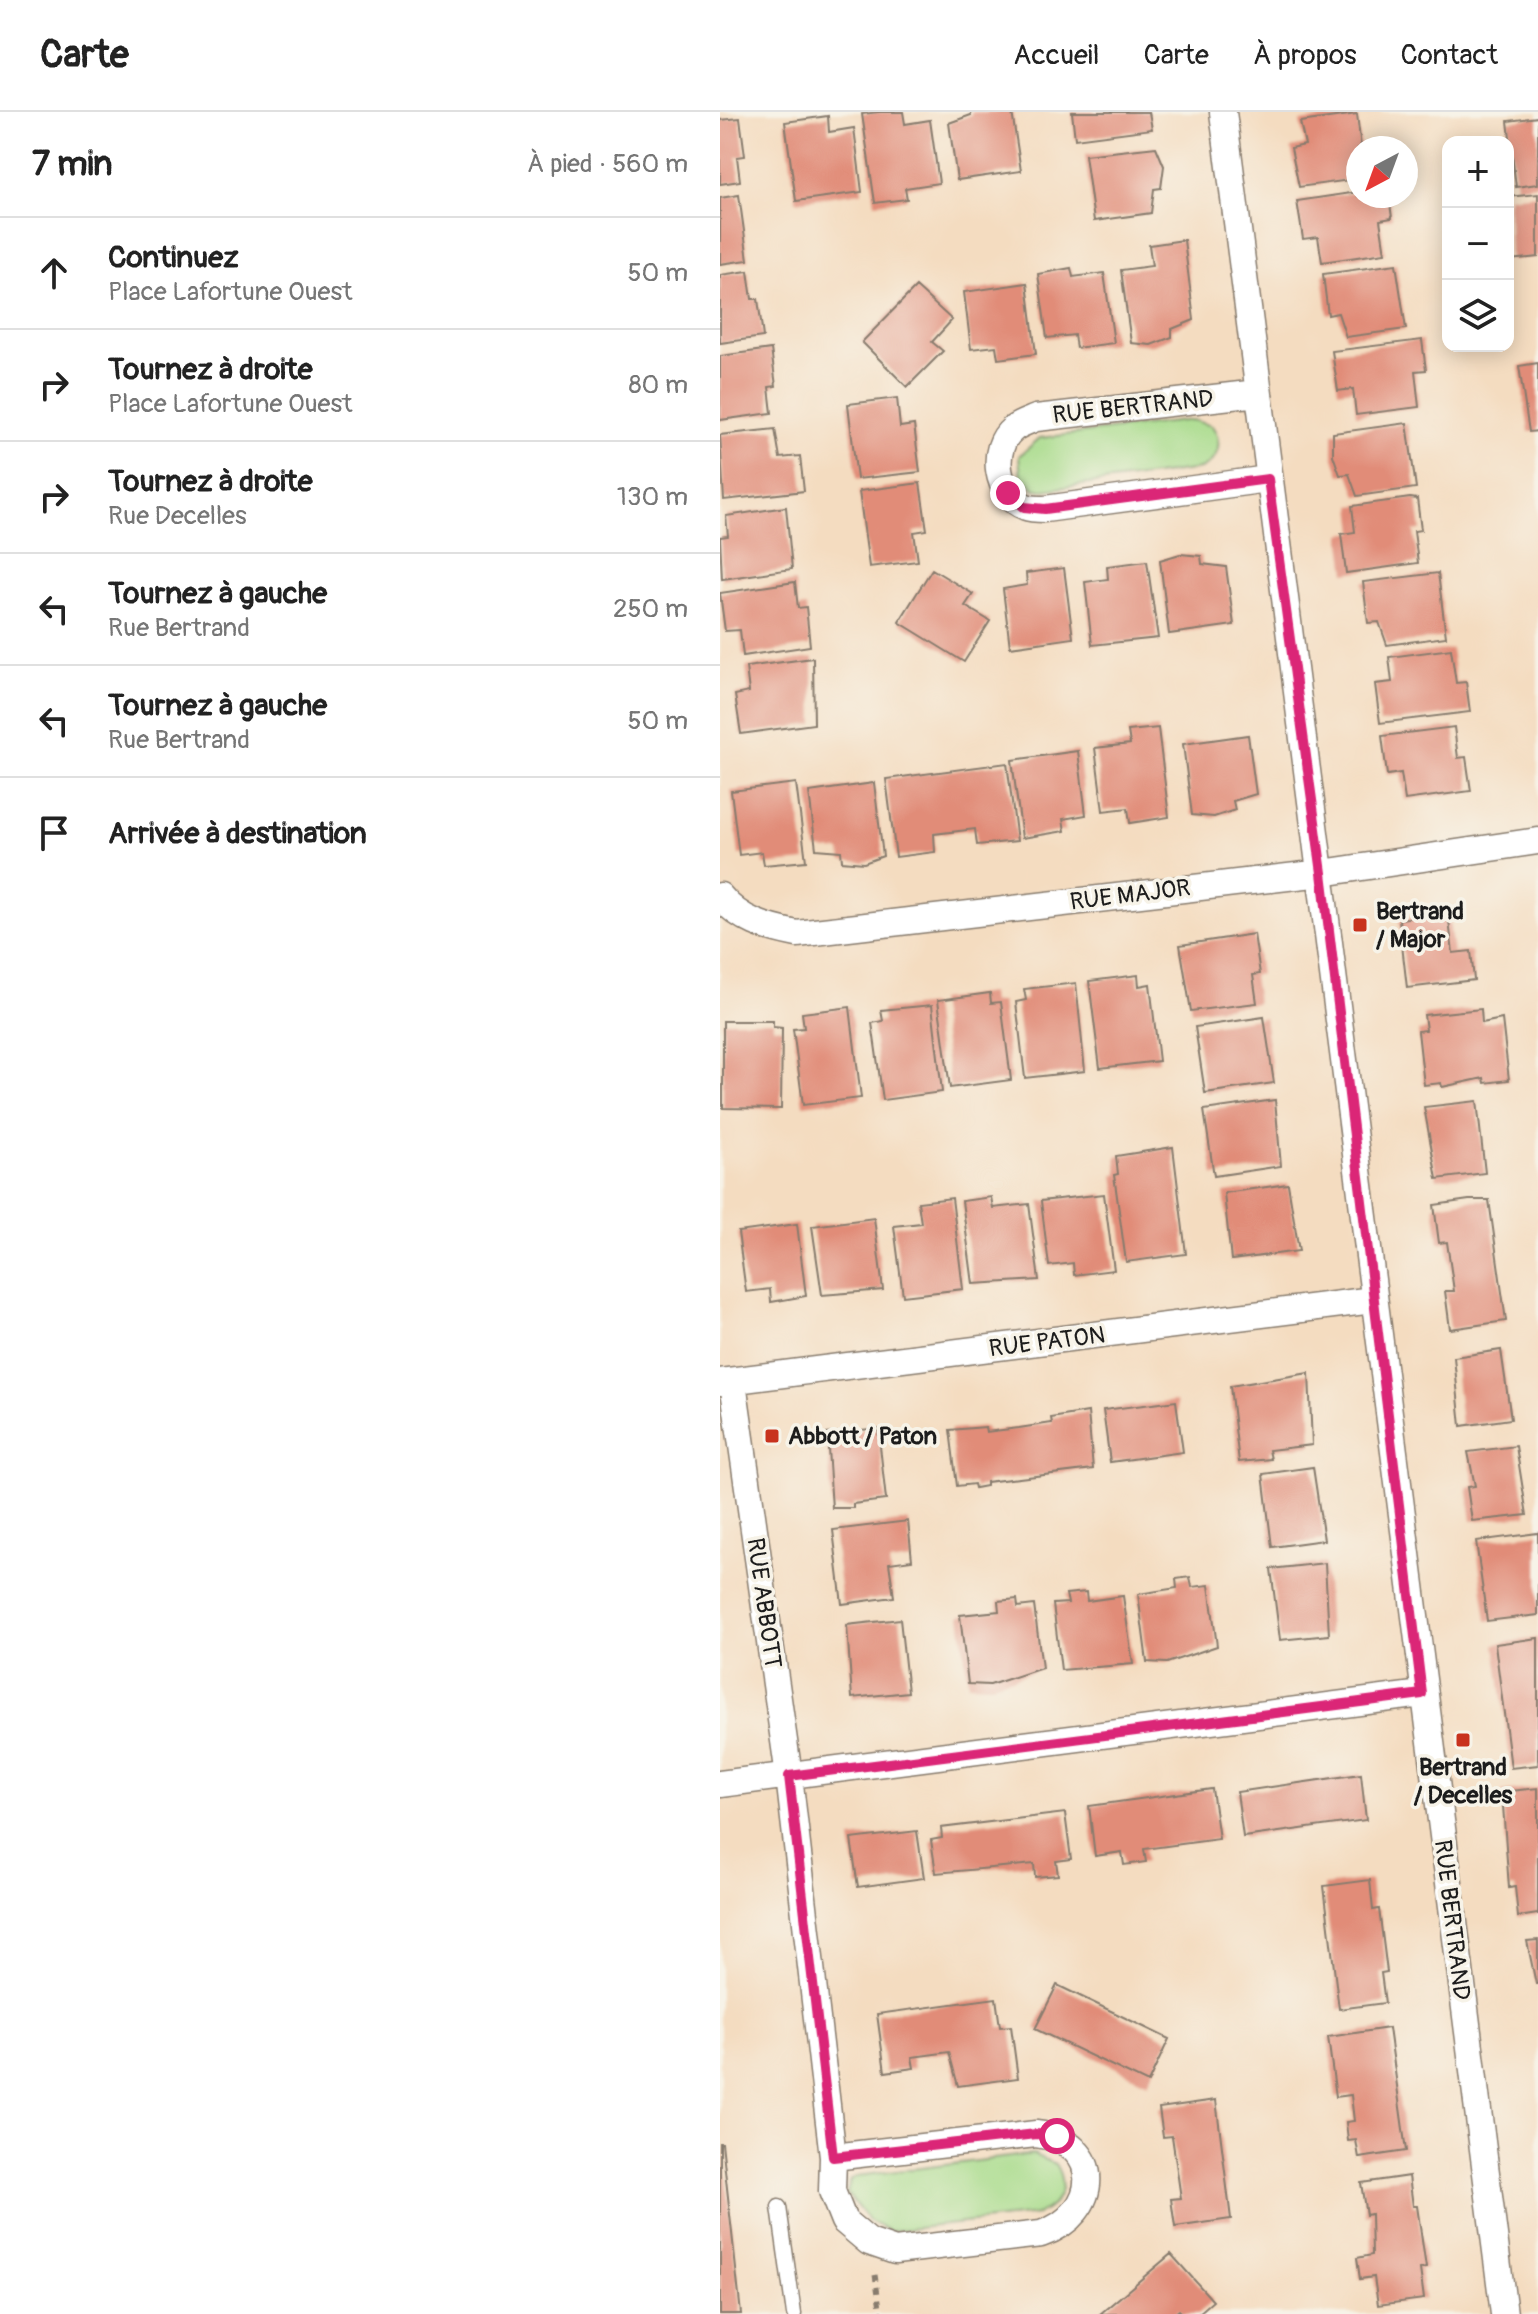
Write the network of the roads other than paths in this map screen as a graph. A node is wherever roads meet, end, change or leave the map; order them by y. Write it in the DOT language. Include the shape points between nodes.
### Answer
graph roads {
  1 [pos="1223,112"];
  2 [pos="1258,393"];
  3 [pos="1268,479"];
  4 [pos="1538,841"];
  5 [pos="1322,873"];
  6 [pos="724,901"];
  7 [pos="1373,1300"];
  8 [pos="726,1382"];
  9 [pos="1422,1694"];
  10 [pos="789,1776"];
  11 [pos="720,1784"];
  12 [pos="833,2157"];
  13 [pos="779,2207"];
  14 [pos="794,2314"];
  15 [pos="1504,2314"];
  1 -- 2 [label="street, RUE BERTRAND"];
  2 -- 3 [label="street, RUE BERTRAND"];
  2 -- 3 [label="street, RUE BERTRAND" via="1036,418 1012,429 999,449 998,471 1008,493 1024,507 1045,509"];
  3 -- 5 [label="street, RUE BERTRAND"];
  4 -- 5 [label="street, RUE MAJOR"];
  5 -- 6 [label="street, RUE MAJOR" via="797,934 759,927"];
  5 -- 7 [label="street, RUE BERTRAND"];
  7 -- 8 [label="street, RUE PATON"];
  7 -- 9 [label="street, RUE BERTRAND"];
  8 -- 10 [label="street, RUE ABBOTT"];
  9 -- 10 [label="street"];
  9 -- 15 [label="street, RUE BERTRAND"];
  10 -- 11 [label="street"];
  10 -- 12 [label="street, RUE ABBOTT"];
  12 -- 12 [label="street, RUE ABBOTT" via="832,2191 844,2221 869,2242 895,2251 1041,2234 1069,2220 1087,2188 1087,2168 1077,2150 1057,2136"];
  13 -- 14 [label="lane"];
}
